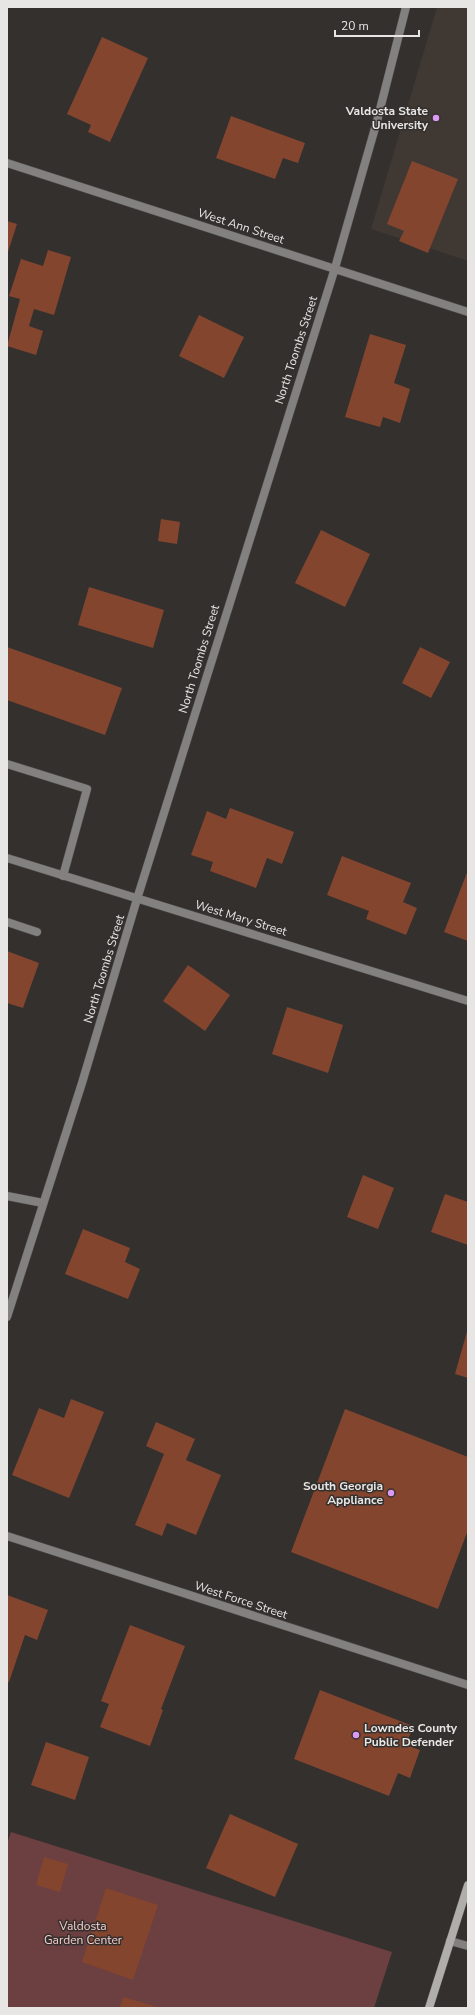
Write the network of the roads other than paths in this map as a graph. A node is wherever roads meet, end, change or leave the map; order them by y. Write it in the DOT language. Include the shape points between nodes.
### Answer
graph roads {
  1 [pos="406,7"];
  2 [pos="7,163"];
  3 [pos="335,268"];
  4 [pos="468,312"];
  5 [pos="7,764"];
  6 [pos="8,860"];
  7 [pos="63,876"];
  8 [pos="137,899"];
  9 [pos="7,922"];
  10 [pos="37,932"];
  11 [pos="468,1000"];
  12 [pos="7,1196"];
  13 [pos="43,1204"];
  14 [pos="7,1317"];
  15 [pos="7,1536"];
  16 [pos="468,1685"];
  17 [pos="468,1886"];
  18 [pos="450,1941"];
  19 [pos="468,1946"];
  20 [pos="429,2008"];
  1 -- 3 [label="street, North Toombs Street"];
  2 -- 3 [label="street, West Ann Street"];
  3 -- 4 [label="street, West Ann Street"];
  3 -- 8 [label="street, North Toombs Street"];
  5 -- 7 [label="street" via="87,789"];
  6 -- 7 [label="street, West Mary Street"];
  7 -- 8 [label="street, West Mary Street"];
  8 -- 11 [label="street, West Mary Street"];
  8 -- 13 [label="street, North Toombs Street"];
  9 -- 10 [label="street"];
  12 -- 13 [label="street"];
  13 -- 14 [label="street, North Toombs Street"];
  15 -- 16 [label="street, West Force Street"];
  17 -- 18 [label="main road"];
  18 -- 19 [label="street"];
  18 -- 20 [label="main road"];
}
